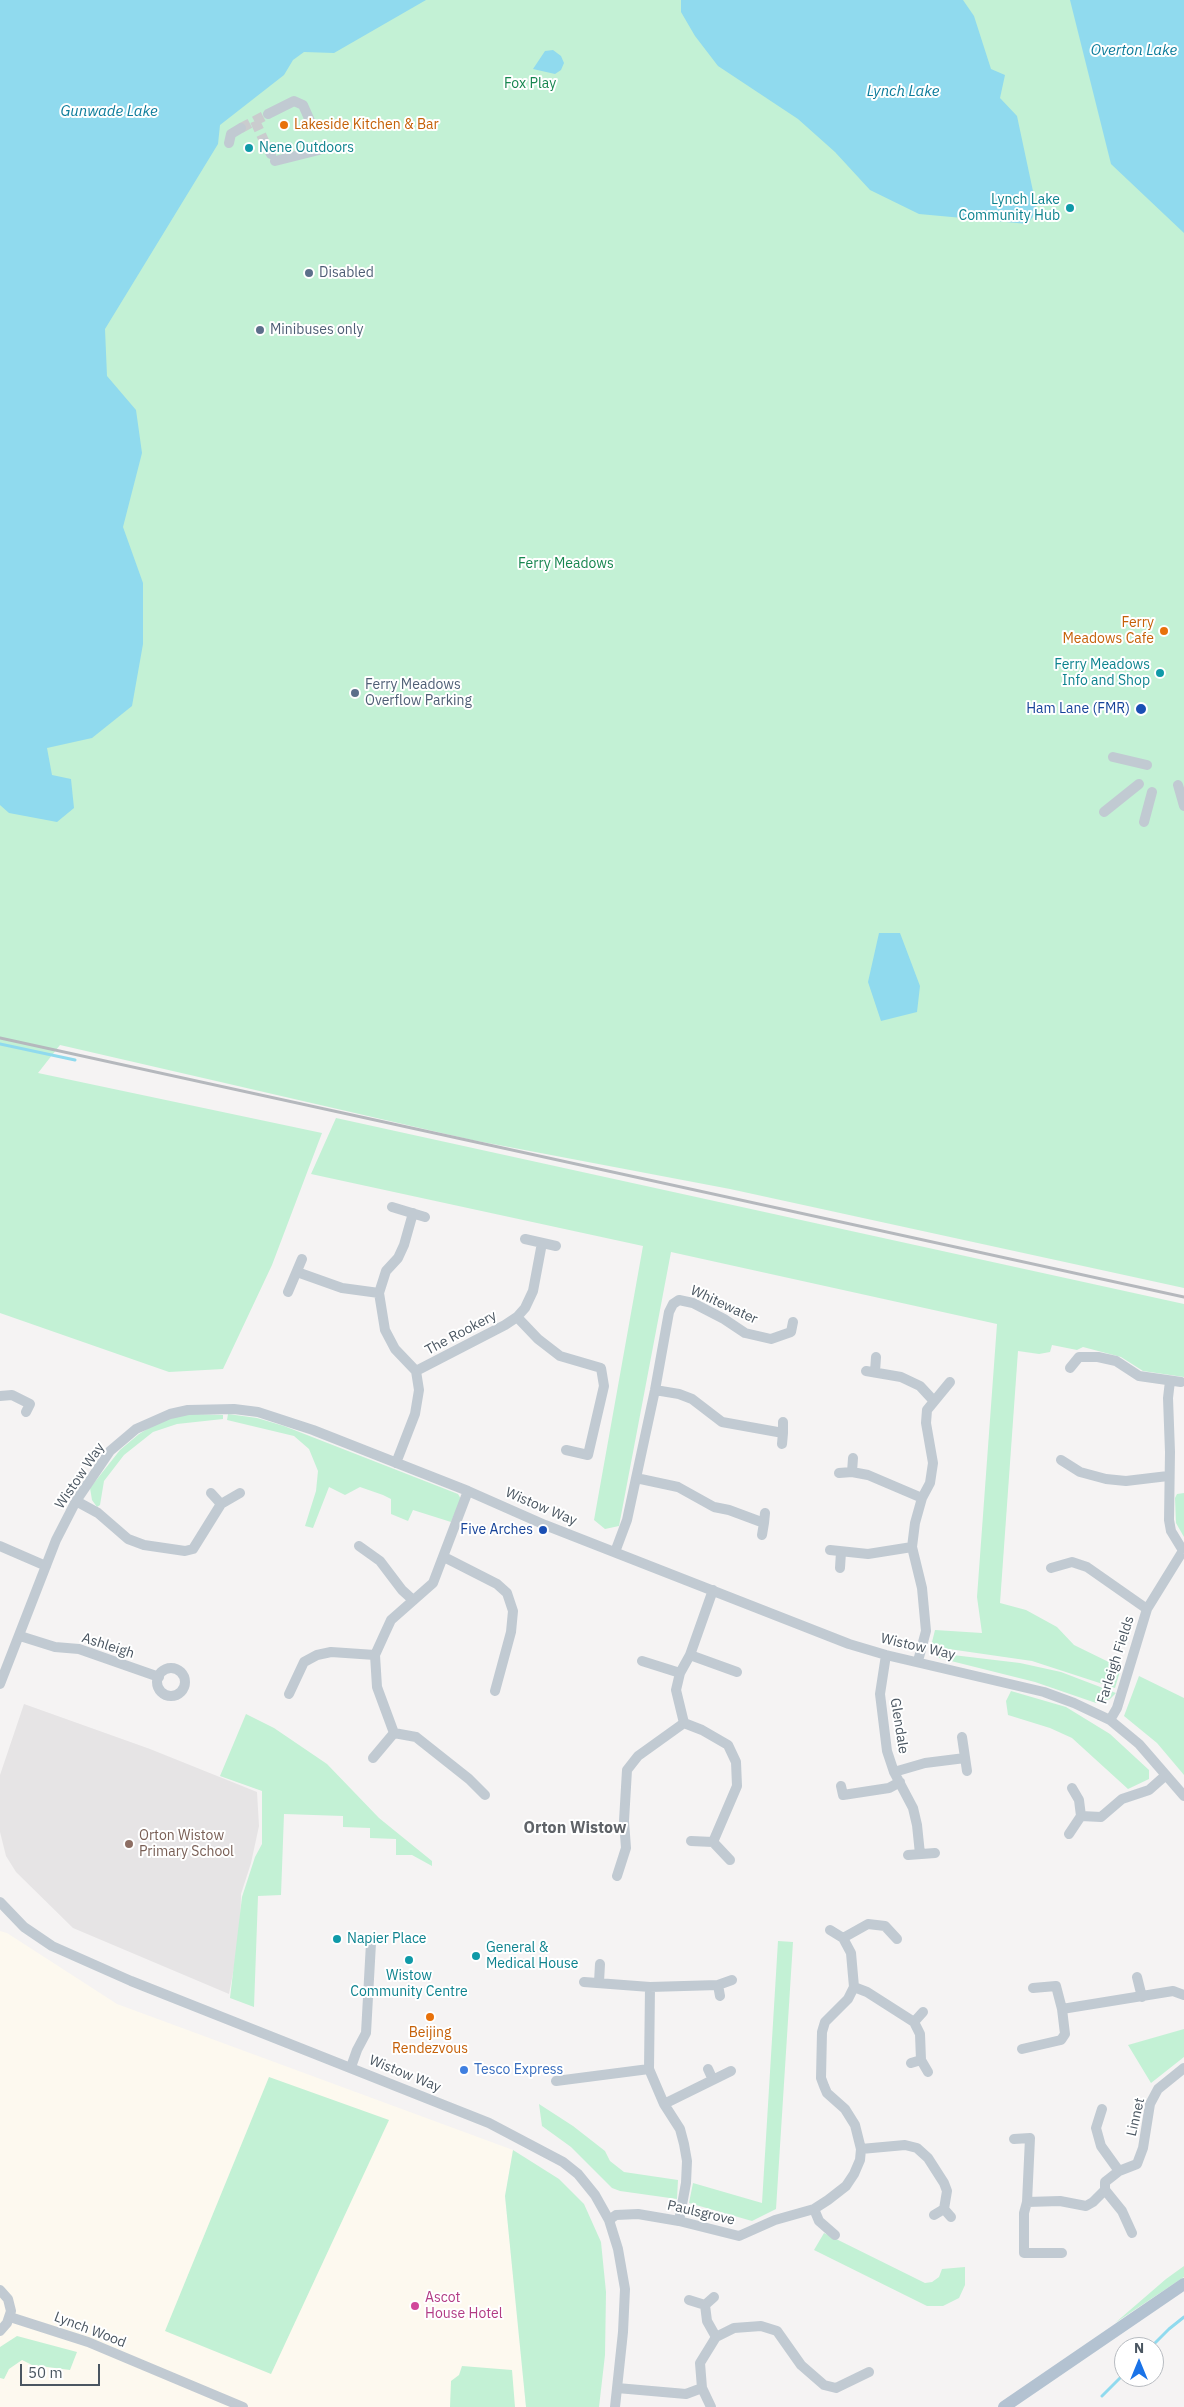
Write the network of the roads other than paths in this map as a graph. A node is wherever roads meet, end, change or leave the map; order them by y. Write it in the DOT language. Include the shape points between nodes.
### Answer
graph roads {
  1 [pos="268,114"];
  2 [pos="311,123"];
  3 [pos="241,128"];
  4 [pos="266,142"];
  5 [pos="229,143"];
  6 [pos="319,150"];
  7 [pos="1113,757"];
  8 [pos="1147,765"];
  9 [pos="1139,784"];
  10 [pos="1178,785"];
  11 [pos="1152,792"];
  12 [pos="1184,806"];
  13 [pos="1104,812"];
  14 [pos="1144,822"];
  15 [pos="392,1208"];
  16 [pos="413,1213"];
  17 [pos="425,1216"];
  18 [pos="525,1239"];
  19 [pos="542,1243"];
  20 [pos="556,1246"];
  21 [pos="302,1259"];
  22 [pos="297,1272"];
  23 [pos="288,1292"];
  24 [pos="379,1293"];
  25 [pos="517,1316"];
  26 [pos="794,1331"];
  27 [pos="876,1357"];
  28 [pos="1070,1368"];
  29 [pos="416,1371"];
  30 [pos="1170,1381"];
  31 [pos="950,1382"];
  32 [pos="1181,1382"];
  33 [pos="655,1390"];
  34 [pos="0,1396"];
  35 [pos="933,1400"];
  36 [pos="26,1412"];
  37 [pos="783,1422"];
  38 [pos="566,1450"];
  39 [pos="853,1458"];
  40 [pos="1061,1460"];
  41 [pos="396,1463"];
  42 [pos="852,1472"];
  43 [pos="839,1473"];
  44 [pos="1168,1476"];
  45 [pos="636,1478"];
  46 [pos="468,1491"];
  47 [pos="211,1493"];
  48 [pos="240,1493"];
  49 [pos="922,1498"];
  50 [pos="76,1500"];
  51 [pos="221,1504"];
  52 [pos="762,1535"];
  53 [pos="0,1546"];
  54 [pos="359,1546"];
  55 [pos="912,1547"];
  56 [pos="1183,1549"];
  57 [pos="615,1552"];
  58 [pos="444,1557"];
  59 [pos="46,1566"];
  60 [pos="840,1568"];
  61 [pos="1051,1568"];
  62 [pos="713,1590"];
  63 [pos="413,1600"];
  64 [pos="1148,1608"];
  65 [pos="20,1636"];
  66 [pos="375,1655"];
  67 [pos="690,1655"];
  68 [pos="886,1655"];
  69 [pos="918,1661"];
  70 [pos="642,1662"];
  71 [pos="737,1672"];
  72 [pos="680,1673"];
  73 [pos="159,1677"];
  74 [pos="0,1684"];
  75 [pos="495,1691"];
  76 [pos="289,1694"];
  77 [pos="1110,1720"];
  78 [pos="684,1723"];
  79 [pos="394,1733"];
  80 [pos="962,1737"];
  81 [pos="373,1758"];
  82 [pos="965,1758"];
  83 [pos="967,1771"];
  84 [pos="894,1772"];
  85 [pos="1166,1775"];
  86 [pos="900,1782"];
  87 [pos="841,1786"];
  88 [pos="1072,1788"];
  89 [pos="485,1795"];
  90 [pos="1184,1796"];
  91 [pos="1081,1816"];
  92 [pos="1069,1834"];
  93 [pos="691,1841"];
  94 [pos="713,1842"];
  95 [pos="935,1853"];
  96 [pos="920,1854"];
  97 [pos="908,1855"];
  98 [pos="730,1860"];
  99 [pos="617,1876"];
  100 [pos="0,1902"];
  101 [pos="830,1930"];
  102 [pos="843,1938"];
  103 [pos="897,1940"];
  104 [pos="371,1943"];
  105 [pos="600,1964"];
  106 [pos="1137,1977"];
  107 [pos="732,1980"];
  108 [pos="584,1982"];
  109 [pos="599,1982"];
  110 [pos="718,1985"];
  111 [pos="650,1986"];
  112 [pos="854,1987"];
  113 [pos="1033,1988"];
  114 [pos="1184,1995"];
  115 [pos="720,1996"];
  116 [pos="1142,1997"];
  117 [pos="1062,2009"];
  118 [pos="923,2012"];
  119 [pos="914,2022"];
  120 [pos="1022,2049"];
  121 [pos="578,2066"];
  122 [pos="351,2067"];
  123 [pos="1184,2068"];
  124 [pos="649,2069"];
  125 [pos="708,2069"];
  126 [pos="731,2071"];
  127 [pos="928,2072"];
  128 [pos="580,2078"];
  129 [pos="713,2080"];
  130 [pos="556,2081"];
  131 [pos="664,2104"];
  132 [pos="1102,2109"];
  133 [pos="1014,2139"];
  134 [pos="861,2149"];
  135 [pos="1119,2170"];
  136 [pos="1105,2190"];
  137 [pos="1027,2202"];
  138 [pos="814,2209"];
  139 [pos="934,2214"];
  140 [pos="609,2220"];
  141 [pos="679,2221"];
  142 [pos="1132,2233"];
  143 [pos="835,2235"];
  144 [pos="1062,2254"];
  145 [pos="1184,2284"];
  146 [pos="0,2290"];
  147 [pos="714,2297"];
  148 [pos="690,2300"];
  149 [pos="705,2305"];
  150 [pos="10,2317"];
  151 [pos="0,2331"];
  152 [pos="716,2338"];
  153 [pos="869,2372"];
  154 [pos="617,2388"];
  155 [pos="702,2388"];
  156 [pos="243,2407"];
  157 [pos="615,2407"];
  158 [pos="711,2407"];
  159 [pos="1004,2407"];
  1 -- 2 [label="street" via="290,98 303,105"];
  3 -- 5 [label="street" via="231,134"];
  4 -- 6 [label="street" via="274,160"];
  7 -- 8 [label="street"];
  9 -- 13 [label="street"];
  10 -- 12 [label="street"];
  11 -- 14 [label="street"];
  15 -- 16 [label="street"];
  16 -- 17 [label="street"];
  16 -- 24 [label="street, The Rookery" via="404,1245 386,1271"];
  18 -- 19 [label="street"];
  19 -- 20 [label="street"];
  19 -- 25 [label="street, The Rookery" via="532,1291 525,1308"];
  21 -- 22 [label="street"];
  22 -- 23 [label="street"];
  22 -- 24 [label="street" via="342,1288"];
  24 -- 29 [label="street, The Rookery" via="385,1330 395,1349"];
  25 -- 29 [label="street, The Rookery"];
  25 -- 38 [label="street, The Rookery" via="538,1339 560,1356 602,1368 604,1386 588,1455"];
  26 -- 33 [label="street, Whitewater" via="771,1340 745,1333 693,1303 679,1300 669,1312"];
  27 -- 35 [label="street" via="870,1372 901,1378 920,1386"];
  28 -- 30 [label="street" via="1079,1357 1098,1357 1116,1361 1139,1376"];
  29 -- 41 [label="street, The Rookery" via="419,1390 415,1414"];
  30 -- 32 [label="street"];
  30 -- 44 [label="street, Farleigh Fields"];
  31 -- 35 [label="street"];
  33 -- 37 [label="street" via="692,1400 722,1422 782,1439"];
  33 -- 45 [label="street, Whitewater"];
  34 -- 36 [label="street" via="12,1395 30,1404"];
  35 -- 49 [label="street" via="927,1410 926,1424 933,1463 930,1483"];
  39 -- 42 [label="street"];
  40 -- 44 [label="street" via="1080,1472 1106,1479 1126,1481"];
  41 -- 46 [label="street, Wistow Way"];
  41 -- 50 [label="street, Wistow Way" via="258,1412 188,1410 136,1429 110,1451"];
  42 -- 43 [label="street"];
  42 -- 49 [label="street" via="882,1480"];
  44 -- 56 [label="street, Farleigh Fields" via="1168,1520"];
  45 -- 52 [label="street" via="678,1487 714,1508 764,1518"];
  45 -- 57 [label="street, Whitewater" via="627,1520"];
  46 -- 57 [label="street, Wistow Way"];
  46 -- 58 [label="street"];
  47 -- 51 [label="street"];
  48 -- 51 [label="street"];
  49 -- 55 [label="street" via="914,1523"];
  50 -- 51 [label="street" via="98,1513 128,1539 144,1545 184,1551 193,1549"];
  50 -- 59 [label="street, Wistow Way"];
  53 -- 59 [label="street"];
  54 -- 63 [label="street" via="380,1561"];
  55 -- 60 [label="street" via="868,1554 835,1551"];
  55 -- 69 [label="street" via="922,1588 926,1631"];
  56 -- 64 [label="street, Farleigh Fields"];
  57 -- 62 [label="street, Wistow Way"];
  58 -- 63 [label="street" via="433,1583"];
  58 -- 75 [label="street" via="497,1584 509,1598 514,1611"];
  59 -- 65 [label="street, Wistow Way"];
  61 -- 64 [label="street, Farleigh Fields" via="1072,1562 1088,1567"];
  62 -- 67 [label="street"];
  62 -- 68 [label="street, Wistow Way" via="849,1644"];
  63 -- 66 [label="street" via="391,1620"];
  64 -- 77 [label="street, Farleigh Fields" via="1117,1708"];
  65 -- 73 [label="street, Ashleigh" via="55,1647 79,1649"];
  65 -- 74 [label="street, Wistow Way"];
  66 -- 76 [label="street" via="331,1652 317,1655 304,1662"];
  66 -- 79 [label="street" via="376,1687"];
  67 -- 71 [label="street"];
  67 -- 72 [label="street"];
  68 -- 69 [label="street, Wistow Way"];
  68 -- 84 [label="street, Glendale" via="880,1694 887,1751"];
  69 -- 77 [label="street, Wistow Way" via="1044,1692"];
  70 -- 72 [label="street"];
  72 -- 78 [label="street" via="676,1690"];
  77 -- 85 [label="street, Wistow Way" via="1139,1744"];
  78 -- 94 [label="street" via="728,1746 736,1762 737,1786"];
  78 -- 99 [label="street" via="638,1756 627,1770 626,1848"];
  79 -- 81 [label="street"];
  79 -- 89 [label="street" via="416,1738 469,1778"];
  80 -- 82 [label="street"];
  82 -- 83 [label="street"];
  82 -- 84 [label="street, Glendale" via="925,1763"];
  84 -- 86 [label="street, Glendale"];
  85 -- 90 [label="street, Wistow Way"];
  85 -- 91 [label="street" via="1149,1790 1122,1799 1106,1814"];
  86 -- 87 [label="street" via="888,1788 843,1794"];
  86 -- 96 [label="street, Glendale" via="913,1808"];
  88 -- 91 [label="street" via="1079,1800"];
  91 -- 92 [label="street"];
  93 -- 94 [label="street"];
  94 -- 98 [label="street"];
  95 -- 96 [label="street"];
  96 -- 97 [label="street"];
  100 -- 122 [label="street, Wistow Way" via="24,1927 52,1946 131,1981"];
  101 -- 102 [label="street"];
  102 -- 103 [label="street" via="868,1924 886,1926"];
  102 -- 112 [label="street" via="851,1954"];
  104 -- 122 [label="street" via="366,2033"];
  105 -- 109 [label="street"];
  106 -- 116 [label="street"];
  107 -- 110 [label="street"];
  108 -- 109 [label="street"];
  109 -- 111 [label="street"];
  110 -- 111 [label="street"];
  110 -- 115 [label="street"];
  111 -- 124 [label="street"];
  112 -- 119 [label="street"];
  112 -- 134 [label="street" via="848,1999 825,2022 821,2078 828,2093 845,2109 854,2124"];
  113 -- 117 [label="street" via="1058,1982"];
  114 -- 116 [label="street" via="1173,1991"];
  116 -- 117 [label="street"];
  117 -- 120 [label="street" via="1064,2034 1061,2040"];
  118 -- 119 [label="street"];
  119 -- 127 [label="street" via="920,2034 916,2062"];
  121 -- 128 [label="street"];
  122 -- 140 [label="street, Wistow Way" via="489,2123 550,2153 578,2174"];
  123 -- 135 [label="street, Linnet" via="1158,2089 1150,2104 1137,2164"];
  124 -- 128 [label="street"];
  124 -- 131 [label="street"];
  125 -- 129 [label="street"];
  126 -- 129 [label="street"];
  128 -- 130 [label="street"];
  129 -- 131 [label="street"];
  131 -- 141 [label="street" via="680,2129 687,2162"];
  132 -- 135 [label="street" via="1096,2128 1101,2146"];
  133 -- 137 [label="street" via="1030,2138"];
  134 -- 138 [label="street, Paulsgrove" via="860,2160 846,2186"];
  134 -- 139 [label="street" via="917,2148 928,2158 947,2191 948,2213"];
  135 -- 136 [label="street, Linnet" via="1105,2182"];
  136 -- 137 [label="street, Linnet" via="1086,2206 1060,2201"];
  136 -- 142 [label="street" via="1122,2211"];
  137 -- 144 [label="street" via="1024,2254"];
  138 -- 141 [label="street, Paulsgrove" via="775,2220 739,2236"];
  138 -- 143 [label="street" via="819,2222"];
  140 -- 141 [label="street, Paulsgrove" via="631,2214"];
  140 -- 154 [label="street, Wistow Way" via="618,2249 624,2289"];
  145 -- 159 [label="main road"];
  146 -- 150 [label="street" via="8,2299"];
  147 -- 149 [label="street"];
  148 -- 149 [label="street"];
  149 -- 152 [label="street" via="707,2322"];
  150 -- 151 [label="street"];
  150 -- 156 [label="street, Lynch Wood" via="88,2342"];
  152 -- 153 [label="street" via="743,2326 761,2326 777,2331 813,2377 836,2388"];
  152 -- 155 [label="street" via="700,2363"];
  154 -- 155 [label="street" via="686,2394"];
  154 -- 157 [label="street, Wistow Way"];
  155 -- 158 [label="street"];
}
